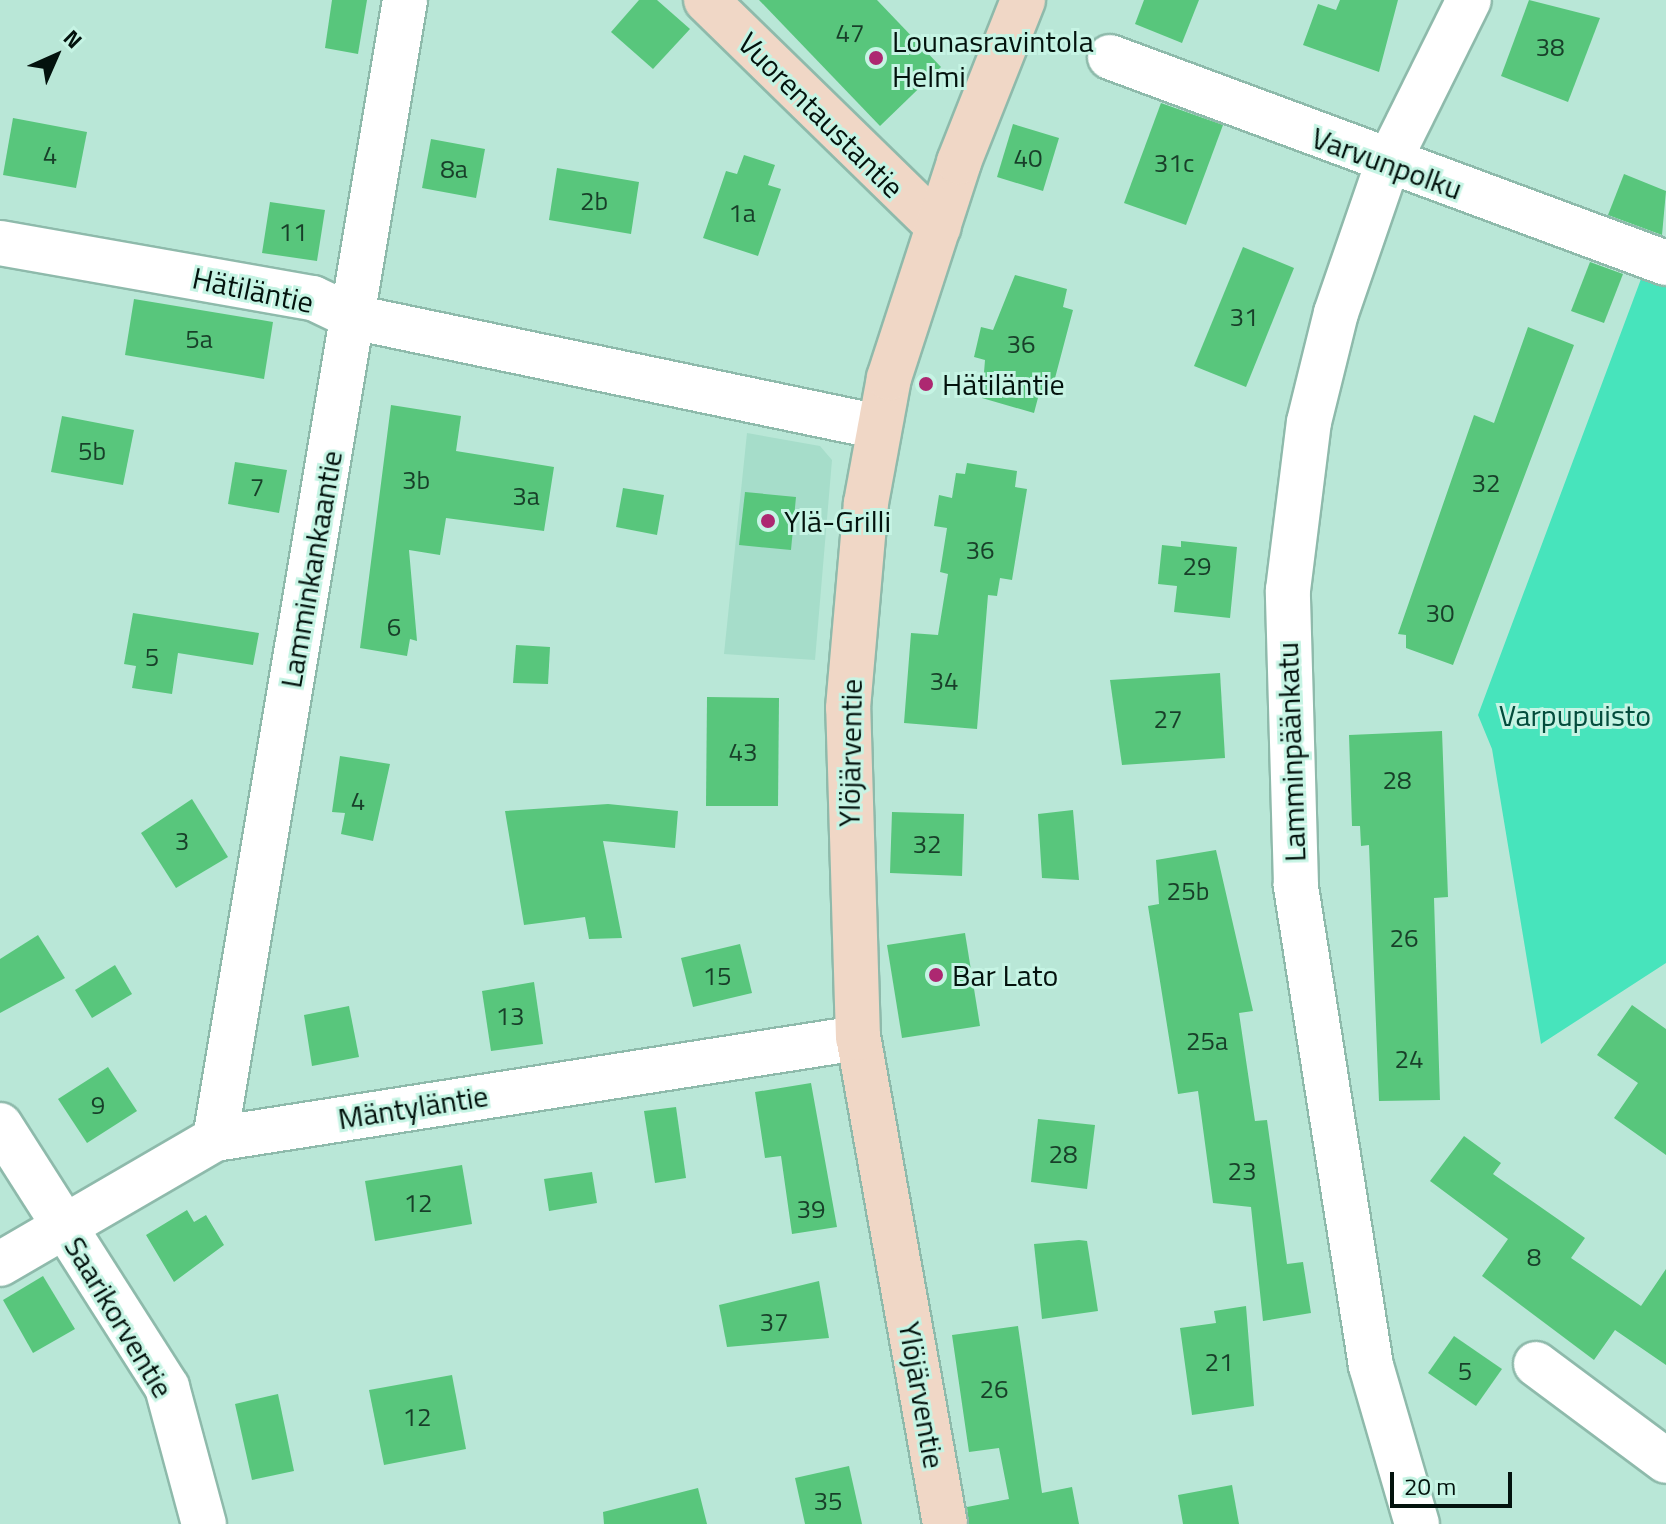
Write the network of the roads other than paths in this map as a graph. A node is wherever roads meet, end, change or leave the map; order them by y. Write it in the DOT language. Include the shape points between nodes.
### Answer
graph roads {
  1 [pos="405,0"];
  2 [pos="706,0"];
  3 [pos="1023,0"];
  4 [pos="1469,0"];
  5 [pos="1110,57"];
  6 [pos="1387,165"];
  7 [pos="939,227"];
  8 [pos="0,243"];
  9 [pos="1666,263"];
  10 [pos="353,317"];
  11 [pos="879,427"];
  12 [pos="858,1038"];
  13 [pos="0,1125"];
  14 [pos="215,1139"];
  15 [pos="65,1224"];
  16 [pos="0,1264"];
  17 [pos="1536,1364"];
  18 [pos="1666,1461"];
  19 [pos="204,1524"];
  20 [pos="945,1524"];
  21 [pos="1417,1524"];
  1 -- 10 [label="street, Lamminkankaantie"];
  2 -- 7 [label="main road, Vuorentaustantie"];
  3 -- 7 [label="main road, Ylöjärventie"];
  4 -- 6 [label="street, Lamminpäänkatu"];
  5 -- 6 [label="street, Varvunpolku"];
  6 -- 9 [label="street, Varvunpolku"];
  6 -- 21 [label="street, Lamminpäänkatu" via="1336,313 1309,422 1288,590 1286,694 1296,885 1321,1062 1371,1366"];
  7 -- 11 [label="main road, Ylöjärventie"];
  8 -- 10 [label="street, Hätiläntie" via="313,298"];
  10 -- 11 [label="street, Hätiläntie"];
  10 -- 14 [label="street, Lamminkankaantie"];
  11 -- 12 [label="main road, Ylöjärventie" via="848,708"];
  12 -- 14 [label="street, Mäntyläntie"];
  12 -- 20 [label="main road, Ylöjärventie"];
  13 -- 15 [label="street, Saarikorventie"];
  14 -- 15 [label="street, Mäntyläntie"];
  15 -- 16 [label="street, Mäntyläntie"];
  15 -- 19 [label="street, Saarikorventie" via="167,1387"];
  17 -- 18 [label="street"];
}
